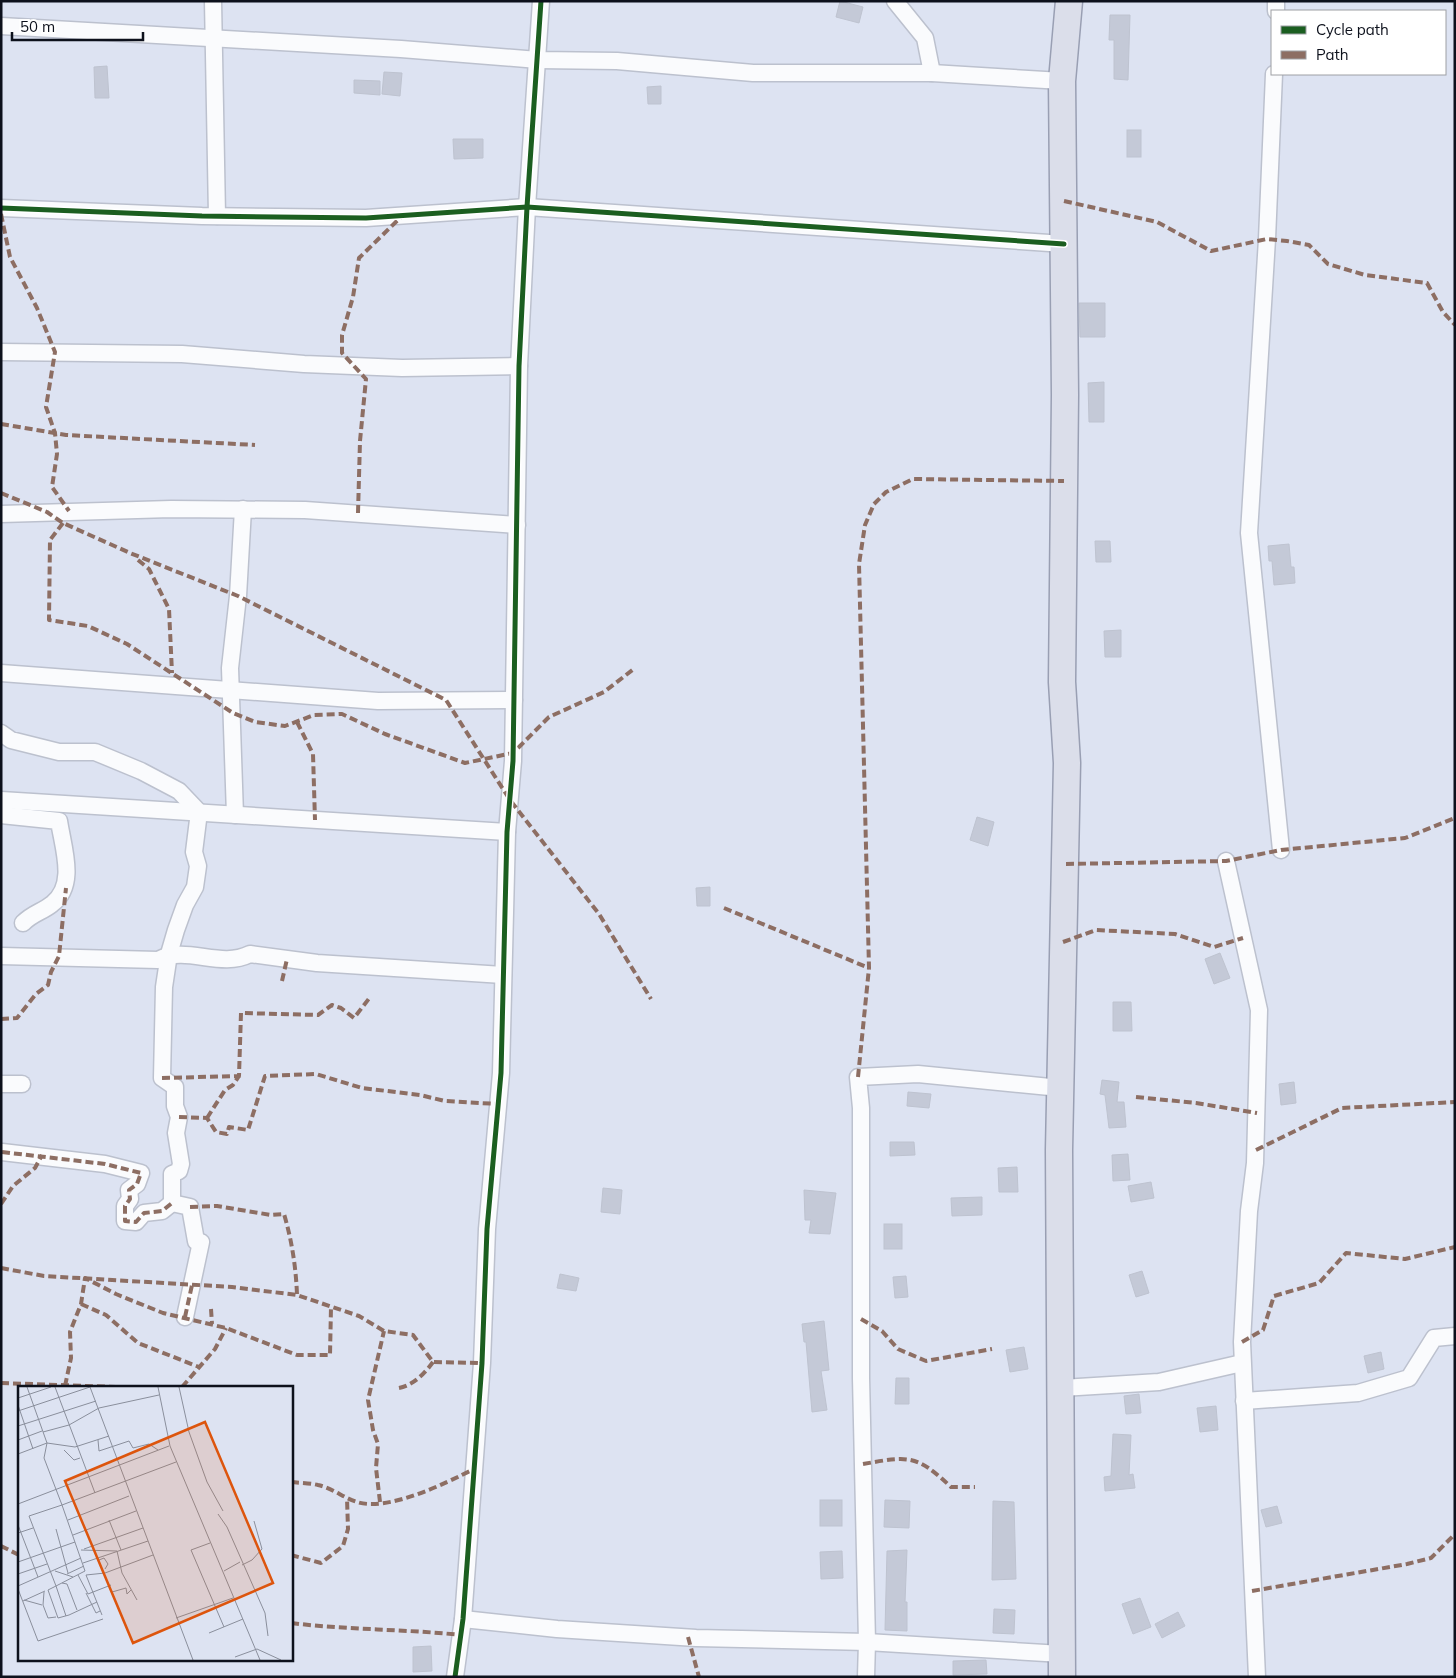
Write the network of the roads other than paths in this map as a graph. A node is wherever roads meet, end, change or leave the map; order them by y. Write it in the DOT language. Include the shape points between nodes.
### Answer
graph roads {
  1 [pos="213,1"];
  2 [pos="541,1"];
  3 [pos="895,1"];
  4 [pos="1069,1"];
  5 [pos="1,26"];
  6 [pos="212,38"];
  7 [pos="538,60"];
  8 [pos="932,73"];
  9 [pos="1274,75"];
  10 [pos="1062,81"];
  11 [pos="526,207"];
  12 [pos="1,208"];
  13 [pos="217,216"];
  14 [pos="1064,244"];
  15 [pos="1,352"];
  16 [pos="519,366"];
  17 [pos="243,509"];
  18 [pos="1,514"];
  19 [pos="517,525"];
  20 [pos="1,673"];
  21 [pos="232,691"];
  22 [pos="514,700"];
  23 [pos="1,733"];
  24 [pos="1,800"];
  25 [pos="199,812"];
  26 [pos="1,815"];
  27 [pos="235,815"];
  28 [pos="507,832"];
  29 [pos="1281,850"];
  30 [pos="1226,861"];
  31 [pos="23,923"];
  32 [pos="169,954"];
  33 [pos="1,956"];
  34 [pos="503,975"];
  35 [pos="1,1084"];
  36 [pos="22,1084"];
  37 [pos="1060,1088"];
  38 [pos="2,1152"];
  39 [pos="172,1203"];
  40 [pos="185,1317"];
  41 [pos="1455,1336"];
  42 [pos="1242,1363"];
  43 [pos="1062,1388"];
  44 [pos="1244,1401"];
  45 [pos="463,1619"];
  46 [pos="867,1642"];
  47 [pos="1062,1666"];
  48 [pos="455,1677"];
  49 [pos="866,1677"];
  50 [pos="1257,1677"];
  1 -- 6 [label="street"];
  2 -- 7 [label="street"];
  3 -- 8 [label="street" via="925,38"];
  4 -- 10 [label="highway"];
  5 -- 6 [label="street"];
  6 -- 7 [label="street"];
  6 -- 13 [label="street"];
  7 -- 8 [label="street" via="617,62 753,73"];
  7 -- 11 [label="street"];
  8 -- 10 [label="street"];
  9 -- 29 [label="street" via="1249,533"];
  10 -- 14 [label="highway"];
  11 -- 13 [label="street" via="366,218"];
  11 -- 14 [label="street"];
  11 -- 16 [label="street"];
  12 -- 13 [label="street"];
  14 -- 37 [label="highway" via="1062,663 1066,864"];
  15 -- 16 [label="street" via="182,354 402,368"];
  16 -- 19 [label="street"];
  17 -- 18 [label="street" via="170,508"];
  17 -- 19 [label="street" via="305,510"];
  17 -- 21 [label="street" via="230,668"];
  19 -- 22 [label="street"];
  20 -- 21 [label="street"];
  21 -- 22 [label="street" via="378,701"];
  21 -- 27 [label="street"];
  22 -- 28 [label="street"];
  23 -- 25 [label="street" via="10,740 59,752 95,752 180,791"];
  24 -- 25 [label="street"];
  25 -- 27 [label="street"];
  25 -- 32 [label="street" via="194,852 198,866 195,887 185,905"];
  26 -- 31 [label="street" via="60,821 67,870 66,888 52,904"];
  27 -- 28 [label="street"];
  28 -- 34 [label="street"];
  30 -- 42 [label="street" via="1259,1010 1255,1163 1249,1211"];
  32 -- 33 [label="street" via="158,960"];
  32 -- 34 [label="street" via="212,960 240,959 250,954 317,964"];
  32 -- 39 [label="street" via="162,1025 162,1078 175,1087 175,1106 179,1117 176,1133 181,1164 179,1171 172,1174"];
  34 -- 45 [label="street" via="501,1073 487,1229 482,1362"];
  35 -- 36 [label="street"];
  37 -- 43 [label="highway"];
  37 -- 46 [label="street" via="918,1074 858,1077 861,1108"];
  38 -- 39 [label="street" via="105,1164 141,1173 137,1184 130,1190 125,1221 136,1222 144,1212 162,1211"];
  39 -- 40 [label="street" via="190,1207 196,1241 201,1242"];
  41 -- 44 [label="street" via="1434,1338 1408,1378 1358,1393"];
  42 -- 43 [label="street" via="1159,1382"];
  42 -- 44 [label="street"];
  43 -- 47 [label="highway"];
  44 -- 50 [label="street"];
  45 -- 46 [label="street" via="696,1638"];
  45 -- 48 [label="street"];
  46 -- 47 [label="street"];
  46 -- 49 [label="street"];
}
